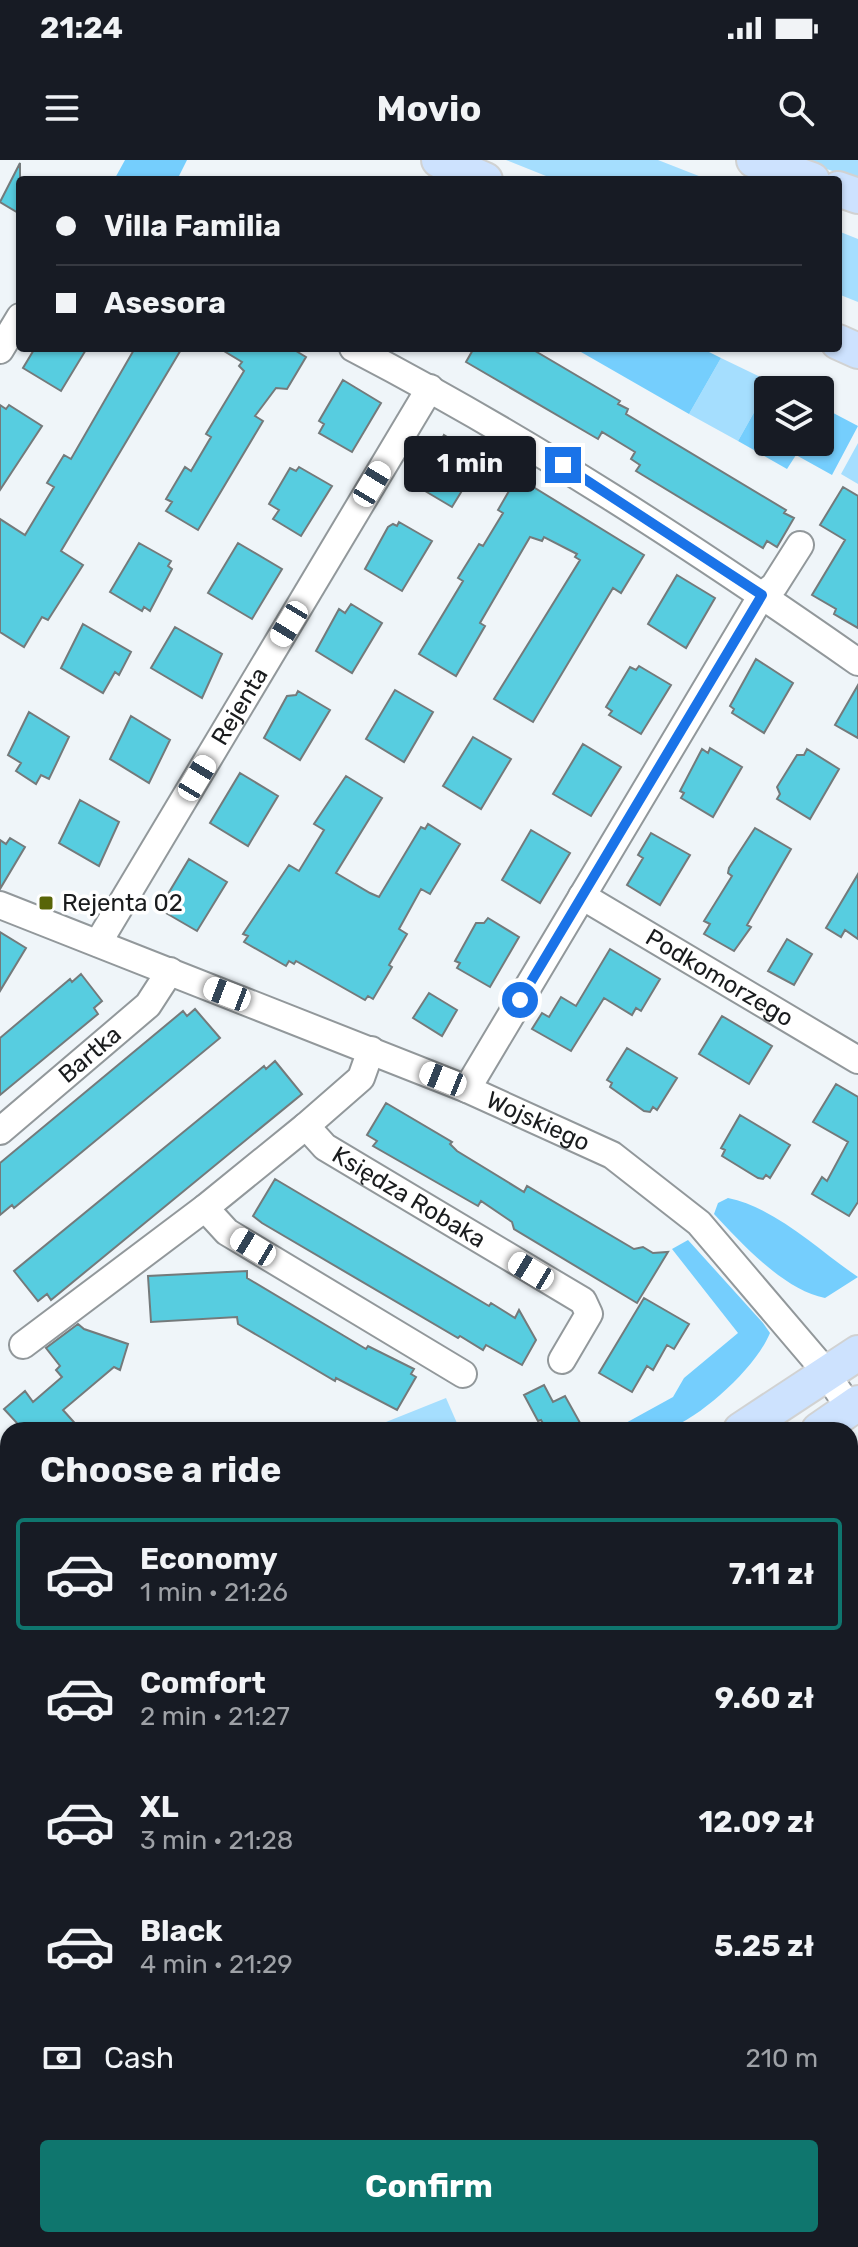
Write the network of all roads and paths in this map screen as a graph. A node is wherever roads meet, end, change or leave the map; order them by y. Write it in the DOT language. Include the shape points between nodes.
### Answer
graph roads {
  1 [pos="439,160"];
  2 [pos="754,160"];
  3 [pos="476,176"];
  4 [pos="800,176"];
  5 [pos="16,324"];
  6 [pos="0,350"];
  7 [pos="361,352"];
  8 [pos="430,388"];
  9 [pos="800,545"];
  10 [pos="762,595"];
  11 [pos="858,662"];
  12 [pos="582,896"];
  13 [pos="0,905"];
  14 [pos="98,943"];
  15 [pos="170,971"];
  16 [pos="371,1050"];
  17 [pos="858,1060"];
  18 [pos="467,1089"];
  19 [pos="306,1126"];
  20 [pos="0,1131"];
  21 [pos="205,1208"];
  22 [pos="23,1345"];
  23 [pos="858,1353"];
  24 [pos="562,1360"];
  25 [pos="463,1374"];
  26 [pos="826,1374"];
  27 [pos="854,1405"];
  28 [pos="753,1422"];
  29 [pos="830,1422"];
  1 -- 3 [label="main road"];
  2 -- 4 [label="main road"];
  5 -- 6 [label="street"];
  7 -- 8 [label="street"];
  8 -- 10 [label="street" via="589,480"];
  8 -- 14 [label="street, Rejenta"];
  9 -- 10 [label="street" via="774,586"];
  10 -- 11 [label="street"];
  10 -- 12 [label="street"];
  12 -- 17 [label="street, Podkomorzego"];
  12 -- 18 [label="street"];
  13 -- 14 [label="street, Wojskiego"];
  14 -- 15 [label="street, Wojskiego"];
  15 -- 16 [label="street, Wojskiego"];
  15 -- 20 [label="street, Bartka" via="148,1005"];
  16 -- 18 [label="street, Wojskiego"];
  16 -- 19 [label="street, Księdza Robaka" via="361,1078"];
  18 -- 26 [label="street, Wojskiego" via="573,1134 662,1190 735,1262"];
  19 -- 21 [label="street, Księdza Robaka"];
  19 -- 24 [label="street, Księdza Robaka" via="325,1147 583,1301 589,1314"];
  21 -- 22 [label="street, Księdza Robaka"];
  21 -- 25 [label="street" via="227,1232"];
  23 -- 26 [label="main road"];
  26 -- 27 [label="street, Wojskiego"];
  26 -- 28 [label="main road"];
  27 -- 29 [label="main road"];
}
